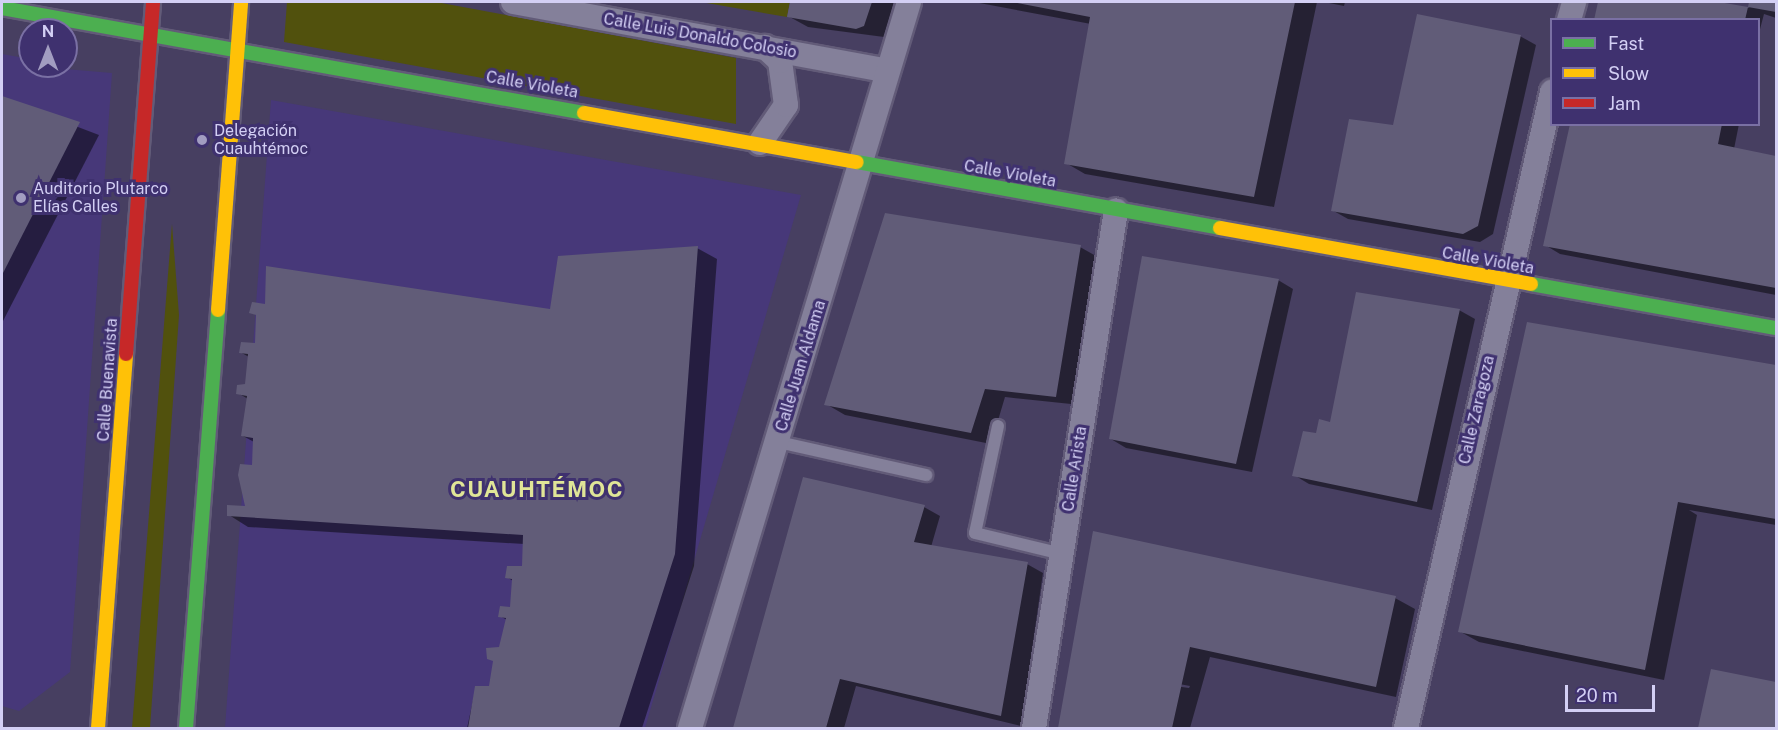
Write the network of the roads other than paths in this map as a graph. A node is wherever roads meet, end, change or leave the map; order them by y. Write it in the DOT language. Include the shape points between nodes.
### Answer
graph roads {
  1 [pos="153,2"];
  2 [pos="241,2"];
  3 [pos="513,2"];
  4 [pos="909,2"];
  5 [pos="1574,2"];
  6 [pos="2,8"];
  7 [pos="1570,18"];
  8 [pos="151,35"];
  9 [pos="765,47"];
  10 [pos="238,48"];
  11 [pos="888,71"];
  12 [pos="1550,96"];
  13 [pos="760,143"];
  14 [pos="864,164"];
  15 [pos="1116,210"];
  16 [pos="1505,281"];
  17 [pos="1776,328"];
  18 [pos="998,426"];
  19 [pos="778,442"];
  20 [pos="926,475"];
  21 [pos="1062,554"];
  22 [pos="98,729"];
  23 [pos="186,729"];
  24 [pos="690,729"];
  25 [pos="1034,729"];
  26 [pos="1406,729"];
  1 -- 8 [label="street, Calle Buenavista"];
  2 -- 10 [label="street"];
  3 -- 9 [label="street, Calle Luis Donaldo Colosio"];
  4 -- 11 [label="street, Calle Juan Aldama"];
  5 -- 7 [label="street"];
  6 -- 8 [label="street"];
  8 -- 10 [label="street"];
  8 -- 22 [label="street, Calle Buenavista"];
  9 -- 11 [label="street, Calle Luis Donaldo Colosio"];
  9 -- 13 [label="street" via="780,61 786,105"];
  10 -- 13 [label="street, Calle Violeta"];
  10 -- 23 [label="street"];
  11 -- 14 [label="street, Calle Juan Aldama"];
  12 -- 16 [label="street, Calle Zaragoza"];
  13 -- 14 [label="street, Calle Violeta"];
  14 -- 15 [label="street, Calle Violeta"];
  14 -- 19 [label="street, Calle Juan Aldama"];
  15 -- 16 [label="street, Calle Violeta"];
  15 -- 21 [label="street, Calle Arista"];
  16 -- 17 [label="street, Calle Violeta"];
  16 -- 26 [label="street, Calle Zaragoza"];
  18 -- 21 [label="lane" via="975,533"];
  19 -- 20 [label="lane"];
  19 -- 24 [label="street, Calle Juan Aldama"];
  21 -- 25 [label="street, Calle Arista"];
}
